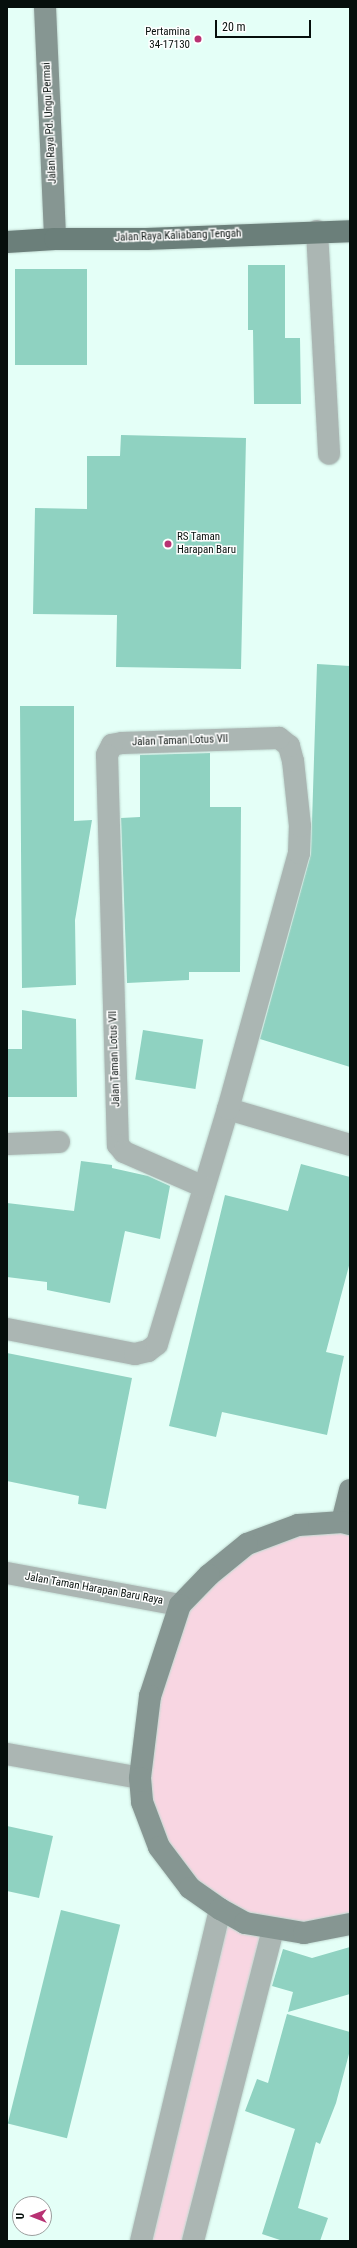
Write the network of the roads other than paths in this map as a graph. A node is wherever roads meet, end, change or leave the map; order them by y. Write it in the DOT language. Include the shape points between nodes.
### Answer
graph roads {
  1 [pos="46,7"];
  2 [pos="317,231"];
  3 [pos="350,231"];
  4 [pos="55,239"];
  5 [pos="7,242"];
  6 [pos="329,454"];
  7 [pos="228,1109"];
  8 [pos="58,1142"];
  9 [pos="7,1144"];
  10 [pos="350,1145"];
  11 [pos="204,1186"];
  12 [pos="7,1329"];
  13 [pos="350,1490"];
  14 [pos="346,1523"];
  15 [pos="7,1573"];
  16 [pos="180,1604"];
  17 [pos="7,1754"];
  18 [pos="140,1778"];
  19 [pos="220,1909"];
  20 [pos="350,1924"];
  21 [pos="273,1930"];
  22 [pos="141,2241"];
  23 [pos="192,2241"];
  1 -- 4 [label="street, Jalan Raya Pd. Ungu Permai"];
  2 -- 3 [label="main road, Jalan Raya Kaliabang Tengah"];
  2 -- 4 [label="main road, Jalan Raya Kaliabang Tengah" via="146,239"];
  2 -- 6 [label="street"];
  4 -- 5 [label="main road, Jalan Raya Kaliabang Tengah"];
  7 -- 10 [label="street"];
  7 -- 11 [label="street, Jalan Taman Lotus VII"];
  7 -- 11 [label="street, Jalan Taman Lotus VII" via="299,853 300,826 289,746 279,738 122,742 112,745 107,755 118,1145 124,1152"];
  8 -- 9 [label="street"];
  11 -- 12 [label="street, Jalan Taman Lotus VII" via="157,1344 148,1352 135,1354"];
  13 -- 14 [label="street"];
  14 -- 16 [label="street" via="298,1525 247,1544 209,1575"];
  15 -- 16 [label="street, Jalan Taman Harapan Baru Raya"];
  16 -- 18 [label="street" via="150,1696"];
  17 -- 18 [label="street"];
  18 -- 19 [label="street" via="142,1802 159,1848 190,1888"];
  19 -- 21 [label="street" via="245,1923"];
  19 -- 22 [label="street"];
  20 -- 21 [label="street" via="304,1933"];
  21 -- 23 [label="street"];
}
